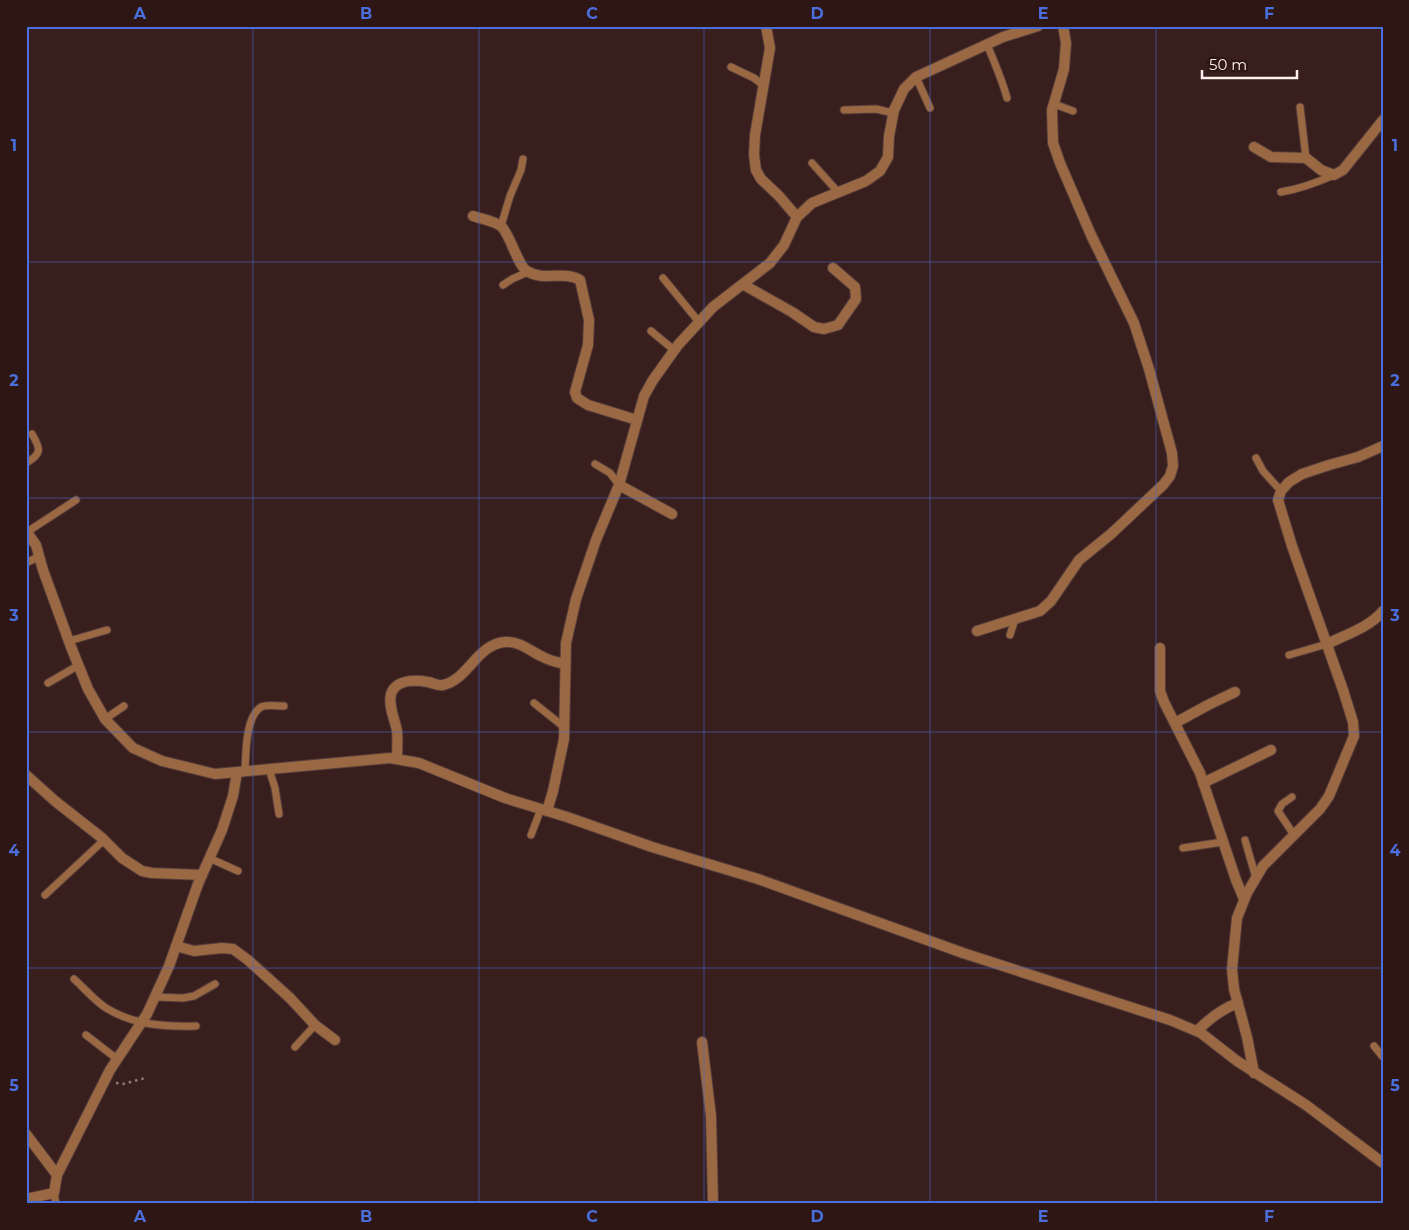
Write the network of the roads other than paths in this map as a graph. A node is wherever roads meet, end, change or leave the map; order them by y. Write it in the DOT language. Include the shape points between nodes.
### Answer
graph roads {
  1 [pos="766,26"];
  2 [pos="1038,26"];
  3 [pos="1063,26"];
  4 [pos="1010,31"];
  5 [pos="987,44"];
  6 [pos="731,67"];
  7 [pos="916,77"];
  8 [pos="764,86"];
  9 [pos="1007,98"];
  10 [pos="1054,104"];
  11 [pos="1300,107"];
  12 [pos="930,108"];
  13 [pos="844,110"];
  14 [pos="1073,111"];
  15 [pos="893,113"];
  16 [pos="1383,120"];
  17 [pos="1254,147"];
  18 [pos="1306,158"];
  19 [pos="523,159"];
  20 [pos="812,163"];
  21 [pos="1334,175"];
  22 [pos="838,192"];
  23 [pos="1281,192"];
  24 [pos="473,216"];
  25 [pos="797,217"];
  26 [pos="501,226"];
  27 [pos="833,268"];
  28 [pos="528,272"];
  29 [pos="663,278"];
  30 [pos="503,285"];
  31 [pos="744,285"];
  32 [pos="699,322"];
  33 [pos="651,331"];
  34 [pos="674,350"];
  35 [pos="637,420"];
  36 [pos="32,434"];
  37 [pos="1383,446"];
  38 [pos="1256,458"];
  39 [pos="26,463"];
  40 [pos="595,464"];
  41 [pos="619,485"];
  42 [pos="1281,491"];
  43 [pos="76,500"];
  44 [pos="672,514"];
  45 [pos="27,531"];
  46 [pos="40,556"];
  47 [pos="26,563"];
  48 [pos="1383,611"];
  49 [pos="1015,619"];
  50 [pos="107,630"];
  51 [pos="976,631"];
  52 [pos="1010,635"];
  53 [pos="69,641"];
  54 [pos="1327,644"];
  55 [pos="1160,648"];
  56 [pos="1289,654"];
  57 [pos="565,664"];
  58 [pos="79,665"];
  59 [pos="48,683"];
  60 [pos="1235,692"];
  61 [pos="534,703"];
  62 [pos="124,706"];
  63 [pos="284,706"];
  64 [pos="104,718"];
  65 [pos="1174,723"];
  66 [pos="564,727"];
  67 [pos="1271,750"];
  68 [pos="393,758"];
  69 [pos="269,769"];
  70 [pos="241,771"];
  71 [pos="26,775"];
  72 [pos="1203,783"];
  73 [pos="1292,797"];
  74 [pos="544,810"];
  75 [pos="279,814"];
  76 [pos="531,835"];
  77 [pos="1294,835"];
  78 [pos="104,840"];
  79 [pos="1245,840"];
  80 [pos="1223,842"];
  81 [pos="1183,848"];
  82 [pos="210,858"];
  83 [pos="238,871"];
  84 [pos="202,874"];
  85 [pos="1256,878"];
  86 [pos="45,895"];
  87 [pos="1244,899"];
  88 [pos="176,946"];
  89 [pos="74,979"];
  90 [pos="215,984"];
  91 [pos="154,998"];
  92 [pos="1238,1003"];
  93 [pos="140,1024"];
  94 [pos="315,1025"];
  95 [pos="196,1026"];
  96 [pos="1197,1031"];
  97 [pos="86,1035"];
  98 [pos="335,1040"];
  99 [pos="702,1042"];
  100 [pos="1374,1046"];
  101 [pos="295,1047"];
  102 [pos="1383,1058"];
  103 [pos="117,1059"];
  104 [pos="1254,1073"];
  105 [pos="26,1134"];
  106 [pos="1383,1164"];
  107 [pos="57,1175"];
  108 [pos="54,1193"];
  109 [pos="26,1199"];
  110 [pos="56,1204"];
  111 [pos="713,1204"];
  1 -- 8 [label="street" via="770,48"];
  2 -- 4 [label="street"];
  3 -- 10 [label="street" via="1066,43 1064,68"];
  4 -- 5 [label="street"];
  5 -- 7 [label="street"];
  5 -- 9 [label="lane"];
  6 -- 8 [label="lane"];
  7 -- 12 [label="lane"];
  7 -- 15 [label="street" via="904,90"];
  8 -- 25 [label="street" via="755,135 756,170"];
  10 -- 14 [label="lane"];
  10 -- 49 [label="street" via="1053,143 1091,235 1134,323 1166,428 1173,466 1163,485 1079,560 1051,601 1040,611"];
  11 -- 18 [label="lane"];
  13 -- 15 [label="lane" via="876,109"];
  15 -- 22 [label="street" via="888,157 880,171 866,181"];
  16 -- 21 [label="street" via="1343,170"];
  17 -- 18 [label="street" via="1270,157"];
  18 -- 21 [label="street"];
  19 -- 26 [label="lane"];
  20 -- 22 [label="lane"];
  21 -- 23 [label="lane" via="1315,184"];
  22 -- 25 [label="street" via="812,203"];
  24 -- 26 [label="street"];
  25 -- 31 [label="street" via="784,245 770,263"];
  26 -- 28 [label="street"];
  27 -- 31 [label="street" via="855,288 856,296 838,325 830,328 814,327"];
  28 -- 30 [label="lane"];
  28 -- 35 [label="street" via="546,276 573,275 580,280 589,320 588,345 575,392 577,398 588,405"];
  29 -- 32 [label="lane"];
  31 -- 32 [label="street" via="713,307"];
  32 -- 34 [label="street"];
  33 -- 34 [label="lane"];
  34 -- 35 [label="street" via="644,396"];
  35 -- 41 [label="street"];
  36 -- 39 [label="lane" via="39,445 39,452"];
  37 -- 42 [label="street" via="1302,474"];
  38 -- 42 [label="lane"];
  40 -- 41 [label="lane" via="610,473"];
  41 -- 44 [label="street"];
  41 -- 57 [label="street" via="576,599 566,643"];
  42 -- 54 [label="street" via="1278,500 1280,512"];
  43 -- 45 [label="lane"];
  45 -- 46 [label="street"];
  46 -- 47 [label="lane"];
  46 -- 53 [label="street"];
  48 -- 54 [label="street" via="1370,622"];
  49 -- 51 [label="street"];
  49 -- 52 [label="lane"];
  50 -- 53 [label="lane"];
  53 -- 58 [label="street"];
  54 -- 56 [label="lane"];
  54 -- 77 [label="street" via="1353,722 1354,736 1329,796"];
  55 -- 65 [label="street" via="1160,691"];
  57 -- 66 [label="street"];
  57 -- 68 [label="street" via="515,643 503,642 491,646 453,681 441,685 410,681 398,685 391,693 392,718 397,732"];
  58 -- 59 [label="lane"];
  58 -- 64 [label="street"];
  60 -- 65 [label="street"];
  61 -- 66 [label="lane"];
  62 -- 64 [label="lane"];
  63 -- 70 [label="lane" via="266,705 253,715"];
  64 -- 70 [label="street" via="133,748 162,761 215,774"];
  65 -- 72 [label="street"];
  66 -- 74 [label="street" via="553,791"];
  67 -- 72 [label="street"];
  68 -- 69 [label="street"];
  68 -- 74 [label="street" via="419,763"];
  69 -- 70 [label="street"];
  69 -- 75 [label="lane"];
  70 -- 82 [label="street"];
  71 -- 78 [label="street"];
  72 -- 80 [label="street"];
  73 -- 77 [label="lane" via="1278,811"];
  74 -- 76 [label="lane"];
  74 -- 96 [label="street" via="758,879 963,953"];
  77 -- 85 [label="street" via="1263,866"];
  78 -- 84 [label="street" via="122,858 142,871"];
  78 -- 86 [label="lane"];
  79 -- 85 [label="lane"];
  80 -- 81 [label="lane"];
  80 -- 87 [label="street"];
  82 -- 83 [label="lane"];
  82 -- 84 [label="street"];
  84 -- 88 [label="street"];
  85 -- 87 [label="street"];
  87 -- 92 [label="street" via="1237,918 1232,969"];
  88 -- 91 [label="street"];
  88 -- 94 [label="street" via="194,951 233,949 290,998"];
  89 -- 93 [label="lane" via="105,1008"];
  90 -- 91 [label="lane" via="194,996"];
  91 -- 93 [label="street"];
  92 -- 96 [label="street" via="1225,1007"];
  92 -- 104 [label="street"];
  93 -- 95 [label="lane"];
  93 -- 103 [label="street"];
  94 -- 98 [label="street"];
  94 -- 101 [label="lane"];
  96 -- 104 [label="street"];
  97 -- 103 [label="lane"];
  99 -- 111 [label="street" via="711,1116"];
  100 -- 102 [label="lane"];
  103 -- 107 [label="street"];
  104 -- 106 [label="street" via="1306,1105"];
  105 -- 107 [label="street"];
  107 -- 108 [label="street"];
  108 -- 109 [label="street"];
  108 -- 110 [label="lane"];
}
